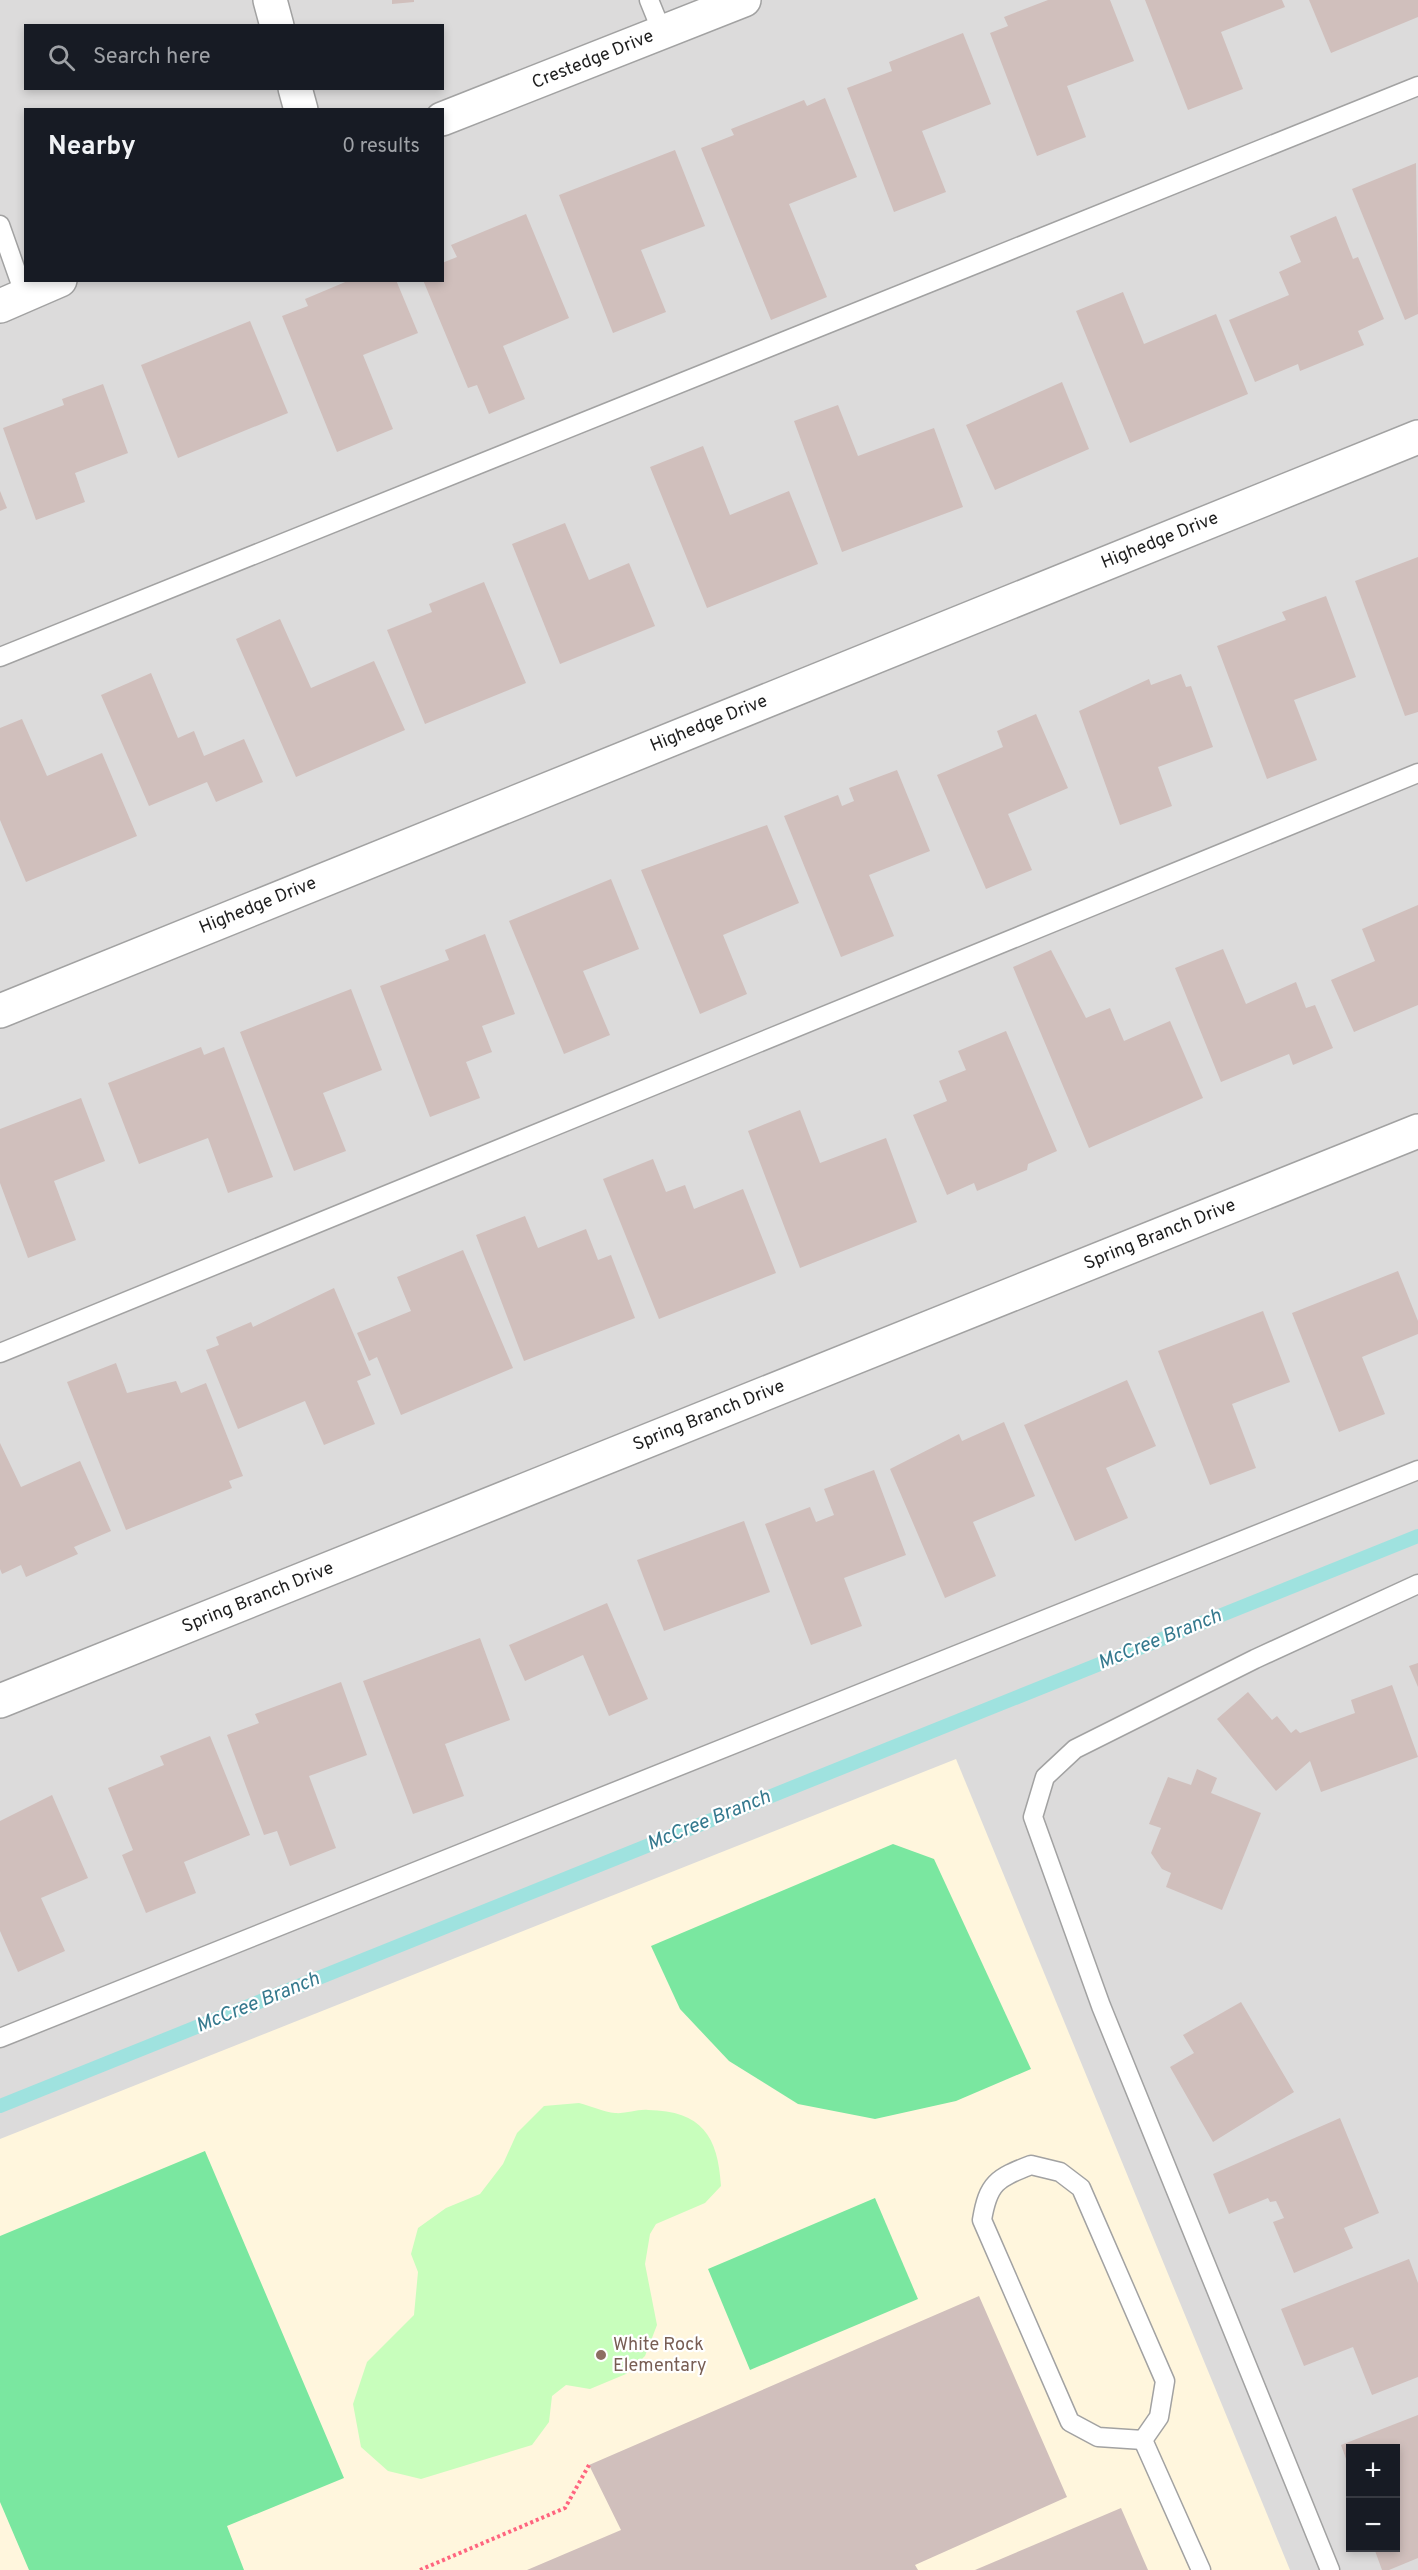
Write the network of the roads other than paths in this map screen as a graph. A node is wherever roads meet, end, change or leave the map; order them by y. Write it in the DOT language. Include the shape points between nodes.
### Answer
graph roads {
  1 [pos="270,0"];
  2 [pos="649,0"];
  3 [pos="744,0"];
  4 [pos="276,24"];
  5 [pos="662,32"];
  6 [pos="1418,87"];
  7 [pos="296,90"];
  8 [pos="300,108"];
  9 [pos="444,118"];
  10 [pos="0,225"];
  11 [pos="56,282"];
  12 [pos="13,301"];
  13 [pos="1418,437"];
  14 [pos="0,657"];
  15 [pos="1418,773"];
  16 [pos="0,1011"];
  17 [pos="1418,1131"];
  18 [pos="0,1353"];
  19 [pos="1418,1470"];
  20 [pos="1418,1584"];
  21 [pos="0,1701"];
  22 [pos="0,2038"];
  23 [pos="1143,2440"];
  24 [pos="1201,2570"];
  25 [pos="1330,2570"];
  1 -- 4 [label="street"];
  2 -- 5 [label="lane"];
  3 -- 5 [label="street, Crestedge Drive"];
  5 -- 9 [label="street, Crestedge Drive"];
  6 -- 14 [label="lane"];
  7 -- 8 [label="street"];
  10 -- 12 [label="lane"];
  11 -- 12 [label="street"];
  13 -- 16 [label="street, Highedge Drive"];
  15 -- 18 [label="lane"];
  17 -- 21 [label="street, Spring Branch Drive"];
  19 -- 22 [label="lane"];
  20 -- 25 [label="lane" via="1255,1659 1075,1749 1045,1777 1033,1817 1101,2006"];
  23 -- 23 [label="lane" via="1159,2417 1165,2380 1081,2188 1060,2172 1031,2165 1003,2176 986,2196 982,2220 1070,2421 1098,2437"];
  23 -- 24 [label="lane"];
}
